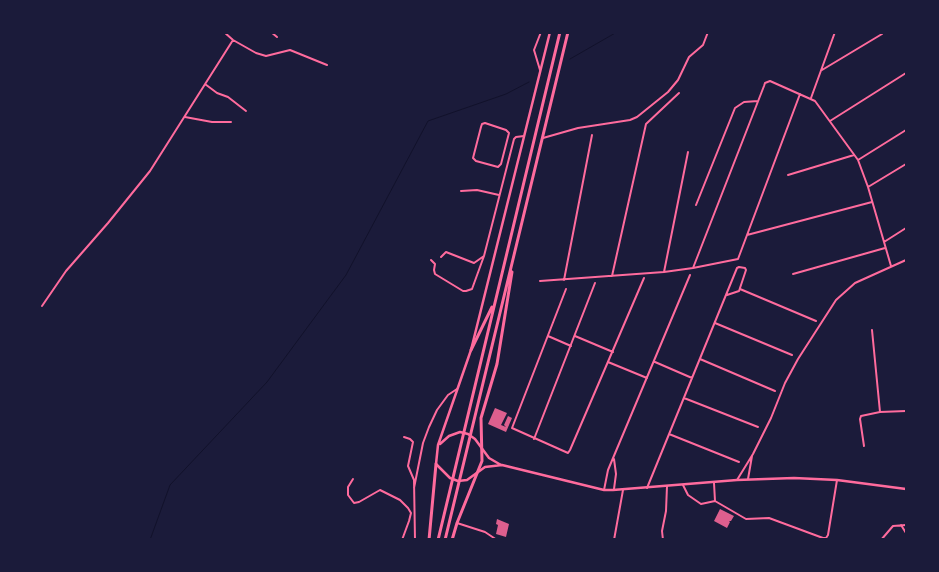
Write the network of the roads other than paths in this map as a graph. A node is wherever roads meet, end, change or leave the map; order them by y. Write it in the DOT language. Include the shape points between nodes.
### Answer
graph roads {
  1 [pos="224,32"];
  2 [pos="272,32"];
  3 [pos="550,32"];
  4 [pos="560,32"];
  5 [pos="568,32"];
  6 [pos="708,32"];
  7 [pos="835,32"];
  8 [pos="540,33"];
  9 [pos="882,34"];
  10 [pos="277,38"];
  11 [pos="233,40"];
  12 [pos="327,65"];
  13 [pos="540,70"];
  14 [pos="822,70"];
  15 [pos="906,72"];
  16 [pos="206,84"];
  17 [pos="679,94"];
  18 [pos="800,94"];
  19 [pos="811,98"];
  20 [pos="758,101"];
  21 [pos="246,111"];
  22 [pos="185,117"];
  23 [pos="830,120"];
  24 [pos="231,122"];
  25 [pos="906,130"];
  26 [pos="592,135"];
  27 [pos="524,136"];
  28 [pos="543,138"];
  29 [pos="505,148"];
  30 [pos="511,150"];
  31 [pos="688,152"];
  32 [pos="854,155"];
  33 [pos="858,160"];
  34 [pos="906,164"];
  35 [pos="788,175"];
  36 [pos="868,186"];
  37 [pos="461,191"];
  38 [pos="499,195"];
  39 [pos="872,202"];
  40 [pos="696,205"];
  41 [pos="906,228"];
  42 [pos="747,235"];
  43 [pos="884,242"];
  44 [pos="516,248"];
  45 [pos="886,248"];
  46 [pos="484,256"];
  47 [pos="441,257"];
  48 [pos="431,260"];
  49 [pos="906,260"];
  50 [pos="891,266"];
  51 [pos="693,268"];
  52 [pos="664,272"];
  53 [pos="793,274"];
  54 [pos="690,275"];
  55 [pos="612,276"];
  56 [pos="644,278"];
  57 [pos="564,280"];
  58 [pos="540,282"];
  59 [pos="595,283"];
  60 [pos="566,289"];
  61 [pos="740,289"];
  62 [pos="726,295"];
  63 [pos="494,302"];
  64 [pos="42,306"];
  65 [pos="816,321"];
  66 [pos="715,323"];
  67 [pos="872,330"];
  68 [pos="548,336"];
  69 [pos="575,336"];
  70 [pos="571,346"];
  71 [pos="471,350"];
  72 [pos="613,352"];
  73 [pos="792,355"];
  74 [pos="700,359"];
  75 [pos="608,362"];
  76 [pos="654,362"];
  77 [pos="647,378"];
  78 [pos="692,378"];
  79 [pos="459,387"];
  80 [pos="776,391"];
  81 [pos="684,398"];
  82 [pos="906,411"];
  83 [pos="880,412"];
  84 [pos="758,427"];
  85 [pos="668,434"];
  86 [pos="404,437"];
  87 [pos="534,439"];
  88 [pos="438,445"];
  89 [pos="864,446"];
  90 [pos="482,448"];
  91 [pos="753,454"];
  92 [pos="614,459"];
  93 [pos="739,462"];
  94 [pos="436,464"];
  95 [pos="502,465"];
  96 [pos="478,471"];
  97 [pos="353,480"];
  98 [pos="737,480"];
  99 [pos="747,480"];
  100 [pos="837,480"];
  101 [pos="714,483"];
  102 [pos="683,485"];
  103 [pos="667,486"];
  104 [pos="414,488"];
  105 [pos="647,488"];
  106 [pos="906,489"];
  107 [pos="604,490"];
  108 [pos="613,490"];
  109 [pos="623,490"];
  110 [pos="715,501"];
  111 [pos="457,523"];
  112 [pos="900,524"];
  113 [pos="906,525"];
  114 [pos="906,533"];
  115 [pos="402,540"];
  116 [pos="415,540"];
  117 [pos="429,540"];
  118 [pos="438,540"];
  119 [pos="444,540"];
  120 [pos="452,540"];
  121 [pos="498,540"];
  122 [pos="614,540"];
  123 [pos="663,540"];
  124 [pos="881,540"];
  1 -- 11 [label="street"];
  2 -- 10 [label="street"];
  3 -- 13 [label="street"];
  4 -- 63 [label="main road" via="516,223"];
  5 -- 28 [label="main road"];
  6 -- 28 [label="street" via="668,92 637,117"];
  7 -- 14 [label="street"];
  8 -- 13 [label="street" via="534,50"];
  9 -- 14 [label="street"];
  11 -- 12 [label="street" via="266,56 290,50"];
  11 -- 16 [label="street"];
  13 -- 27 [label="street"];
  14 -- 19 [label="street"];
  15 -- 23 [label="street"];
  16 -- 21 [label="street"];
  16 -- 22 [label="street"];
  17 -- 55 [label="street" via="646,124"];
  18 -- 19 [label="street"];
  18 -- 20 [label="street" via="768,81"];
  18 -- 42 [label="street"];
  19 -- 23 [label="street"];
  20 -- 40 [label="street" via="744,102 735,108"];
  20 -- 51 [label="street"];
  22 -- 24 [label="street"];
  22 -- 64 [label="street" via="150,171 66,271"];
  23 -- 32 [label="street"];
  25 -- 33 [label="street"];
  26 -- 57 [label="street"];
  27 -- 30 [label="street" via="516,137"];
  27 -- 71 [label="street"];
  28 -- 44 [label="main road"];
  29 -- 29 [label="street" via="500,166 475,161 482,124 508,131"];
  29 -- 30 [label="street"];
  30 -- 38 [label="street"];
  31 -- 52 [label="street"];
  32 -- 33 [label="street"];
  32 -- 35 [label="street"];
  33 -- 36 [label="street"];
  34 -- 36 [label="street"];
  36 -- 39 [label="street"];
  37 -- 38 [label="street" via="476,190"];
  38 -- 46 [label="street"];
  39 -- 42 [label="street"];
  39 -- 43 [label="street"];
  41 -- 43 [label="street"];
  42 -- 51 [label="street" via="738,259"];
  43 -- 45 [label="street"];
  44 -- 90 [label="main road" via="496,364 481,418"];
  44 -- 119 [label="main road"];
  45 -- 50 [label="street"];
  45 -- 53 [label="street"];
  46 -- 47 [label="street" via="474,263 447,252 443,252"];
  46 -- 48 [label="street" via="472,289 466,291 435,274 435,264"];
  49 -- 50 [label="street"];
  50 -- 91 [label="street" via="856,283 836,300 798,359"];
  51 -- 52 [label="street"];
  52 -- 55 [label="street"];
  54 -- 76 [label="street"];
  55 -- 57 [label="street"];
  56 -- 72 [label="street"];
  57 -- 58 [label="street"];
  59 -- 69 [label="street"];
  60 -- 68 [label="street"];
  61 -- 62 [label="street"];
  61 -- 62 [label="street" via="746,270 739,267"];
  61 -- 65 [label="street"];
  62 -- 66 [label="street"];
  63 -- 71 [label="main road"];
  63 -- 118 [label="main road"];
  66 -- 73 [label="street"];
  66 -- 74 [label="street"];
  67 -- 83 [label="street"];
  68 -- 70 [label="street"];
  68 -- 87 [label="street" via="512,425 514,430"];
  69 -- 70 [label="street"];
  69 -- 72 [label="street"];
  70 -- 87 [label="street"];
  71 -- 79 [label="street"];
  72 -- 75 [label="street"];
  74 -- 78 [label="street"];
  74 -- 80 [label="street"];
  75 -- 77 [label="street"];
  75 -- 87 [label="street" via="568,453"];
  76 -- 77 [label="street"];
  76 -- 78 [label="street"];
  77 -- 92 [label="street"];
  78 -- 81 [label="street"];
  79 -- 88 [label="street"];
  79 -- 104 [label="street" via="448,395 429,426"];
  81 -- 84 [label="street"];
  81 -- 85 [label="street"];
  82 -- 83 [label="street"];
  83 -- 89 [label="street" via="861,416"];
  85 -- 93 [label="street"];
  85 -- 105 [label="street"];
  86 -- 104 [label="street" via="413,442 408,466"];
  88 -- 90 [label="street" via="460,432 475,439"];
  88 -- 94 [label="street"];
  90 -- 95 [label="street" via="489,458"];
  90 -- 96 [label="main road"];
  91 -- 98 [label="street"];
  91 -- 99 [label="street"];
  92 -- 107 [label="street"];
  92 -- 108 [label="street"];
  94 -- 96 [label="street" via="450,478 458,481 467,480"];
  94 -- 117 [label="main road"];
  95 -- 96 [label="street"];
  95 -- 107 [label="street"];
  96 -- 111 [label="main road"];
  97 -- 115 [label="street" via="348,487 348,495 354,503 380,490 408,508 411,513"];
  98 -- 99 [label="street"];
  98 -- 101 [label="street"];
  99 -- 100 [label="street"];
  100 -- 106 [label="street"];
  100 -- 110 [label="street" via="826,538 770,518 746,519"];
  101 -- 102 [label="street"];
  101 -- 110 [label="street"];
  102 -- 103 [label="street"];
  102 -- 110 [label="street" via="688,495 698,503"];
  103 -- 105 [label="street"];
  103 -- 123 [label="street"];
  104 -- 116 [label="street"];
  105 -- 109 [label="street"];
  107 -- 108 [label="street"];
  108 -- 109 [label="street"];
  109 -- 122 [label="street"];
  111 -- 120 [label="main road"];
  111 -- 121 [label="street"];
  112 -- 113 [label="street"];
  112 -- 114 [label="street"];
  112 -- 124 [label="street" via="890,529"];
}
